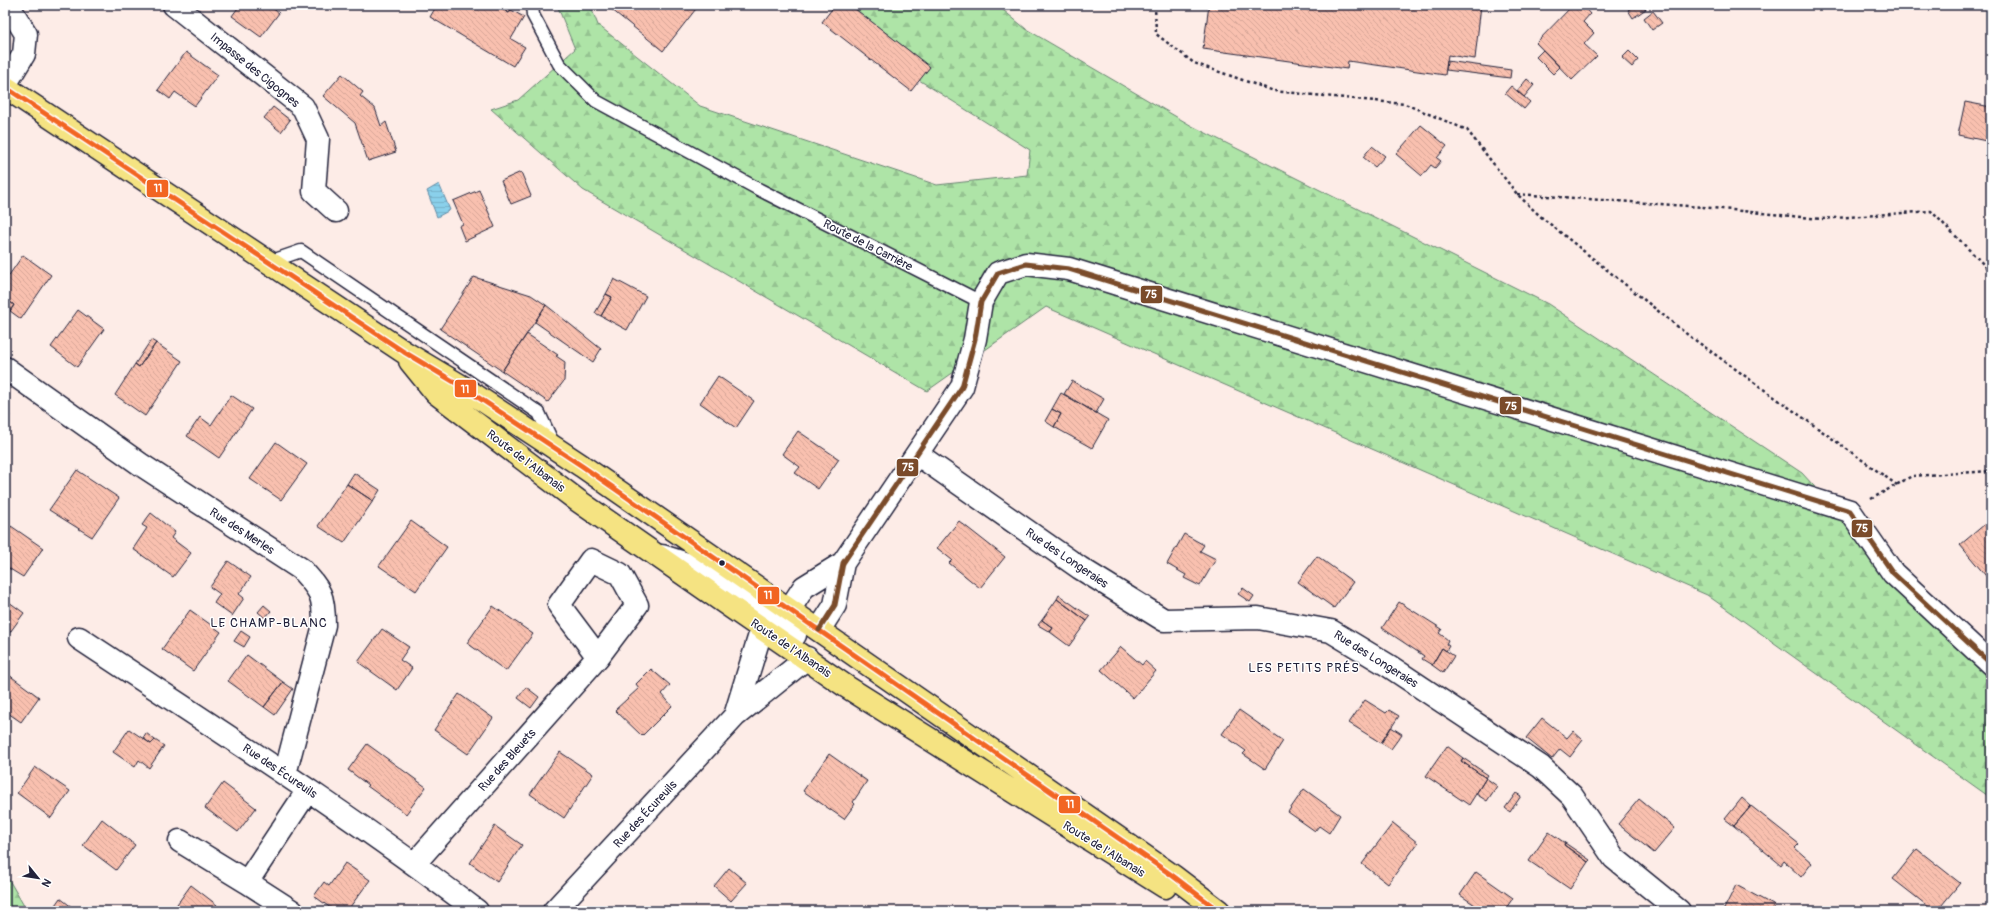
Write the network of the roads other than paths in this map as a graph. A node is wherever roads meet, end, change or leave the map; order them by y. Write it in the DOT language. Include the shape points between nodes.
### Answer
graph roads {
  1 [pos="8,5"];
  2 [pos="174,5"];
  3 [pos="532,5"];
  4 [pos="5,86"];
  5 [pos="336,211"];
  6 [pos="268,262"];
  7 [pos="981,302"];
  8 [pos="404,352"];
  9 [pos="5,368"];
  10 [pos="556,448"];
  11 [pos="917,454"];
  12 [pos="653,553"];
  13 [pos="844,564"];
  14 [pos="789,610"];
  15 [pos="762,628"];
  16 [pos="800,635"];
  17 [pos="79,638"];
  18 [pos="598,657"];
  19 [pos="807,658"];
  20 [pos="1991,664"];
  21 [pos="736,716"];
  22 [pos="285,774"];
  23 [pos="308,790"];
  24 [pos="180,841"];
  25 [pos="415,863"];
  26 [pos="247,882"];
  27 [pos="292,911"];
  28 [pos="477,911"];
  29 [pos="554,911"];
  30 [pos="1203,911"];
  31 [pos="1219,911"];
  32 [pos="1679,911"];
  1 -- 4 [label="street" via="26,34 24,54"];
  2 -- 5 [label="street, Impasse des Cigognes" via="303,107 318,139 314,190"];
  3 -- 7 [label="lane, Route de la Carrière" via="533,16 559,64 596,101 760,190"];
  4 -- 6 [label="main road, Route de l'Albanais"];
  6 -- 8 [label="main road, Route de l'Albanais"];
  6 -- 10 [label="lane" via="301,251 539,413"];
  7 -- 11 [label="street" via="975,339 962,387"];
  7 -- 20 [label="street" via="998,273 1026,264 1069,270 1850,511 1893,573"];
  8 -- 10 [label="main road, Route de l'Albanais"];
  8 -- 12 [label="main road, Route de l'Albanais" via="436,393 577,500"];
  9 -- 22 [label="street, Rue des Merles" via="140,464 301,569 315,584 324,602 324,625"];
  10 -- 14 [label="main road, Route de l'Albanais"];
  11 -- 13 [label="street"];
  11 -- 32 [label="street, Rue des Longeraies" via="1080,568 1164,620 1258,618 1331,631 1541,767 1572,796 1614,858"];
  12 -- 15 [label="main road, Route de l'Albanais"];
  12 -- 16 [label="street" via="693,566"];
  13 -- 14 [label="street" via="804,587"];
  13 -- 16 [label="street" via="835,605"];
  14 -- 16 [label="main road, Route de l'Albanais"];
  15 -- 16 [label="main road, Route de l'Albanais"];
  15 -- 21 [label="street, Rue des Écureuils"];
  16 -- 19 [label="main road, Route de l'Albanais"];
  16 -- 31 [label="main road" via="933,709 1173,876"];
  17 -- 22 [label="street, Rue des Écureuils"];
  18 -- 25 [label="street, Rue des Bleuets"];
  19 -- 21 [label="street, Rue des Écureuils"];
  19 -- 30 [label="main road, Route de l'Albanais" via="854,691"];
  21 -- 29 [label="street, Rue des Écureuils"];
  22 -- 23 [label="street, Rue des Écureuils"];
  23 -- 25 [label="street, Rue des Écureuils"];
  23 -- 26 [label="street"];
  24 -- 26 [label="street"];
  25 -- 28 [label="street, Rue des Écureuils"];
  26 -- 27 [label="street"];
}
